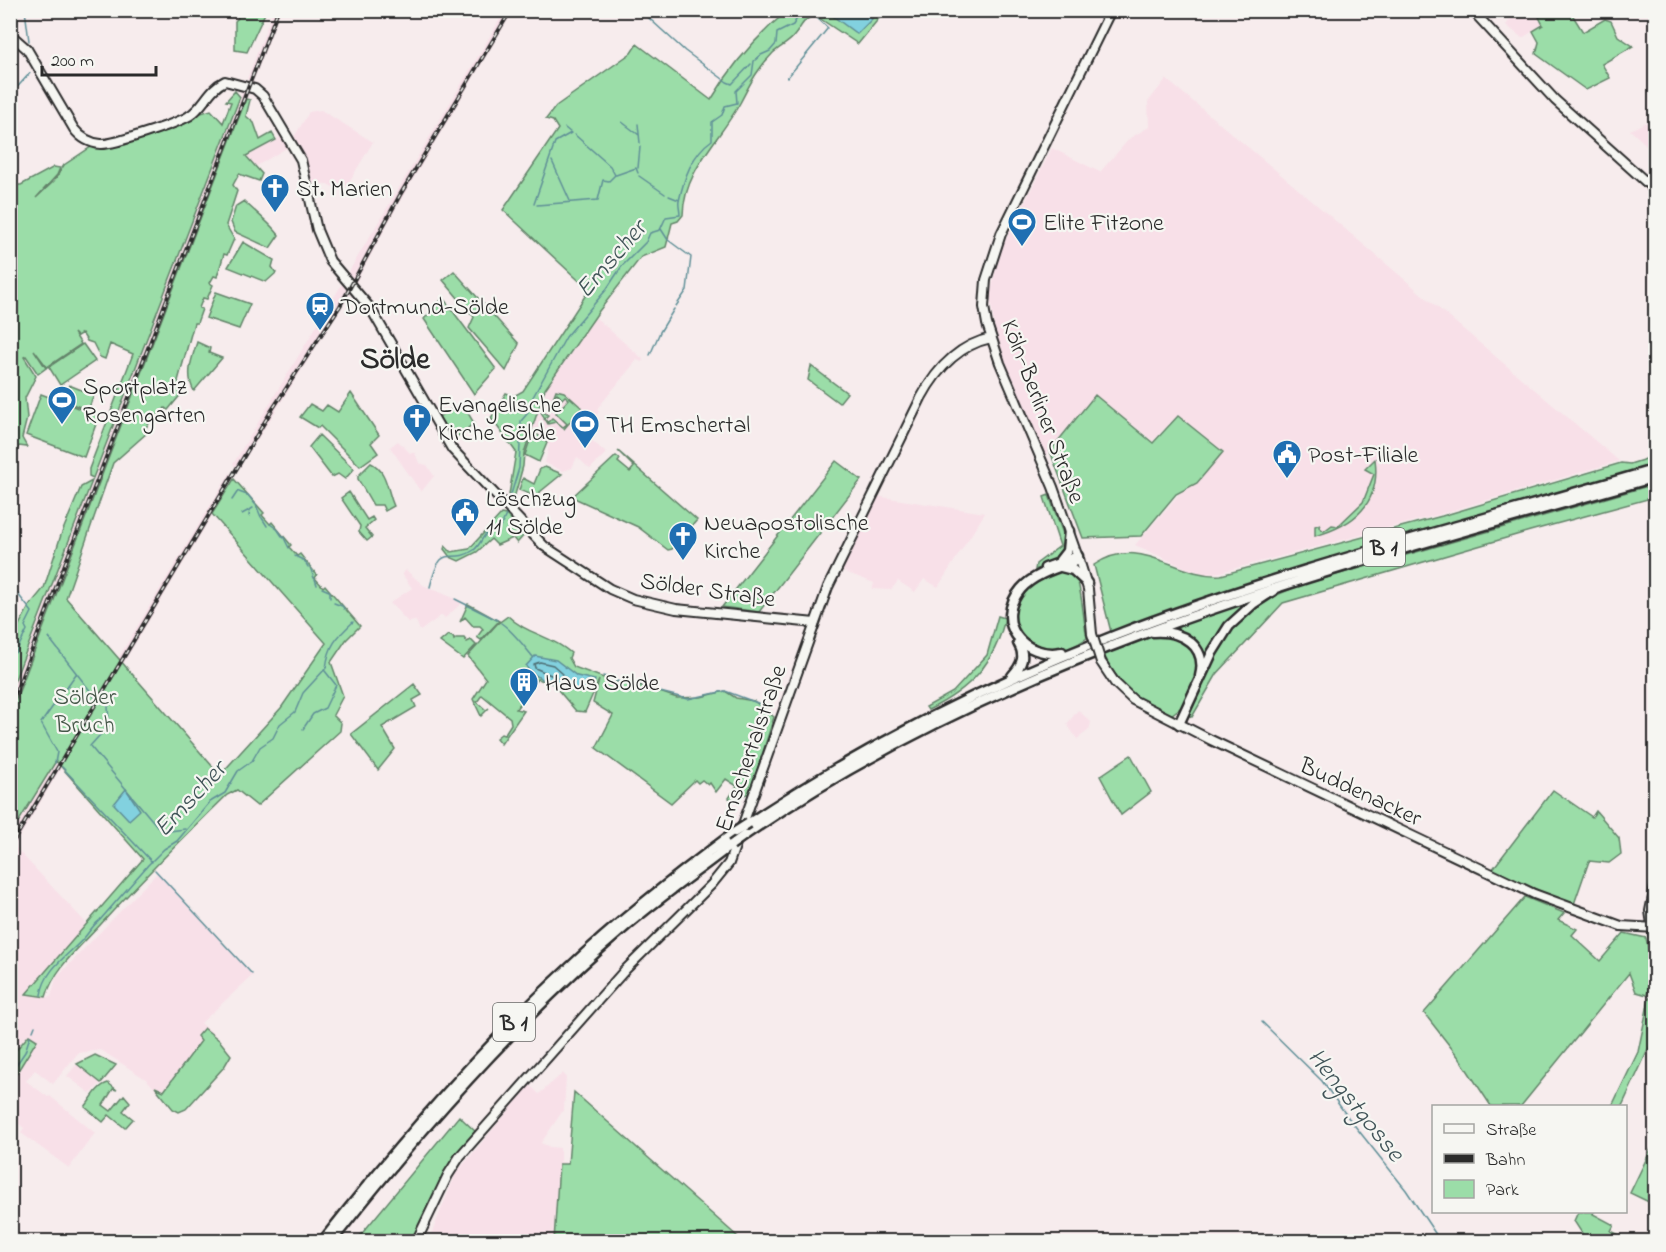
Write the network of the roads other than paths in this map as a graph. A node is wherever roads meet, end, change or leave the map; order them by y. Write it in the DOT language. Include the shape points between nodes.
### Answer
graph roads {
  1 [pos="1111,10"];
  2 [pos="1472,10"];
  3 [pos="10,33"];
  4 [pos="1656,191"];
  5 [pos="992,340"];
  6 [pos="1656,469"];
  7 [pos="1656,477"];
  8 [pos="1069,531"];
  9 [pos="1079,558"];
  10 [pos="1060,564"];
  11 [pos="1087,583"];
  12 [pos="1284,585"];
  13 [pos="815,622"];
  14 [pos="1144,633"];
  15 [pos="1092,634"];
  16 [pos="1077,650"];
  17 [pos="1009,679"];
  18 [pos="1177,724"];
  19 [pos="1656,882"];
  20 [pos="1653,928"];
  21 [pos="1656,950"];
  22 [pos="322,1242"];
  23 [pos="331,1242"];
  24 [pos="416,1242"];
  1 -- 5 [label="main road, Köln-Berliner Straße" via="993,254 984,306"];
  2 -- 4 [label="main road" via="1555,100"];
  3 -- 13 [label="main road, Sölder Straße" via="27,49 81,136 97,144 109,144 184,118 225,81 255,89 301,160 316,230 330,261 371,309 452,449 544,546 610,589 633,599 681,610"];
  5 -- 8 [label="main road, Köln-Berliner Straße"];
  5 -- 13 [label="main road, Emschertalstraße" via="963,350 933,377 841,560"];
  6 -- 16 [label="highway, B 1" via="1278,579"];
  7 -- 12 [label="highway, B 1"];
  8 -- 9 [label="main road, Köln-Berliner Straße"];
  8 -- 10 [label="highway" via="1067,551"];
  9 -- 10 [label="highway"];
  9 -- 11 [label="main road, Köln-Berliner Straße"];
  10 -- 11 [label="highway"];
  10 -- 16 [label="highway" via="1021,589 1012,605 1011,623 1019,639 1032,650 1050,654"];
  10 -- 17 [label="highway" via="1027,579 1012,598 1008,623 1023,656"];
  11 -- 15 [label="main road, Köln-Berliner Straße"];
  12 -- 14 [label="highway, B 1"];
  12 -- 18 [label="highway" via="1252,604 1229,626"];
  13 -- 24 [label="main road, Emschertalstraße" via="729,863 631,964 480,1134 448,1175"];
  14 -- 18 [label="highway" via="1181,635 1200,657 1198,682"];
  14 -- 23 [label="highway, B 1, bridge" via="1038,674 934,722 815,788 731,845 628,924 546,1000 436,1116"];
  15 -- 18 [label="main road, Buddenacker, bridge" via="1101,662 1127,696"];
  16 -- 17 [label="highway, B 1"];
  17 -- 22 [label="highway, B 1, bridge" via="867,749 735,832 623,920 533,1003 441,1100"];
  18 -- 20 [label="main road, Buddenacker" via="1522,889 1621,926"];
  19 -- 20 [label="main road" via="1651,900"];
  20 -- 21 [label="main road"];
}
